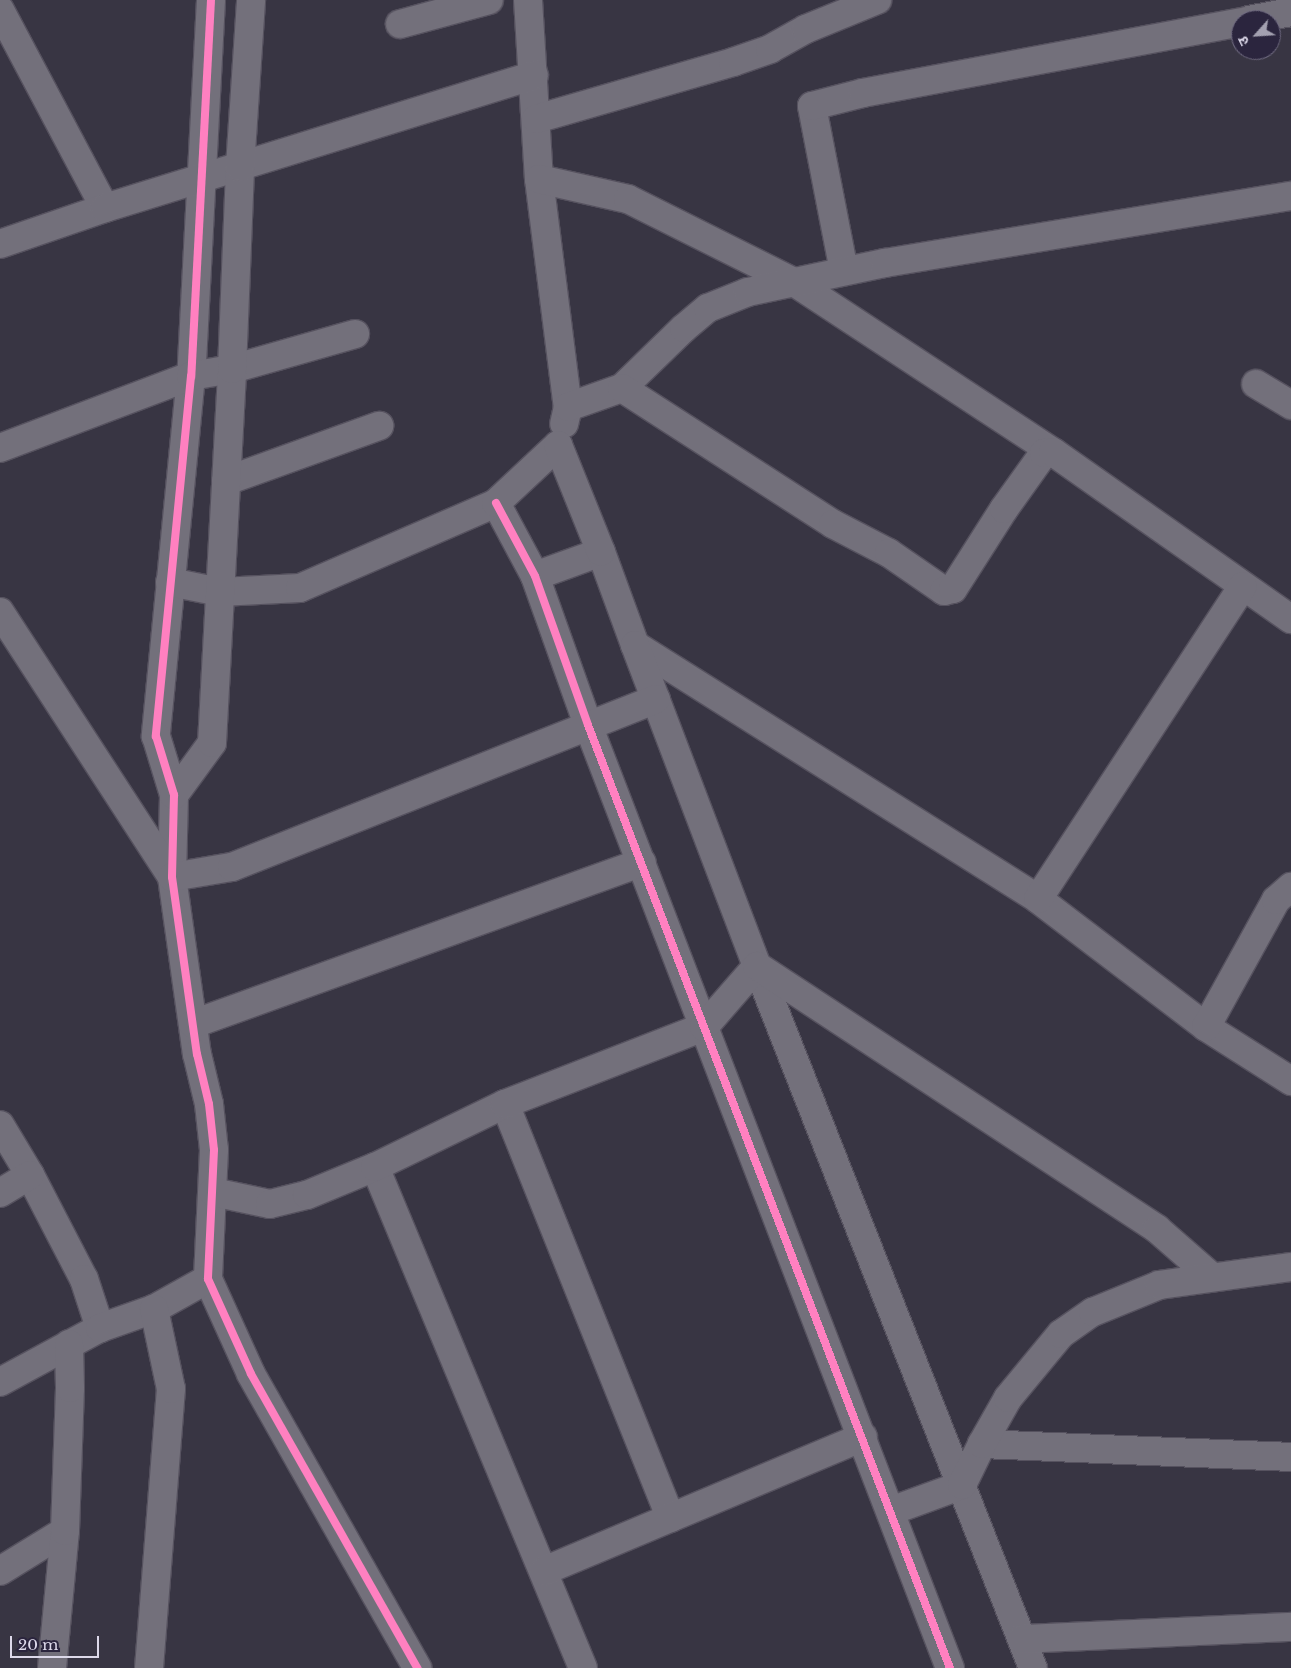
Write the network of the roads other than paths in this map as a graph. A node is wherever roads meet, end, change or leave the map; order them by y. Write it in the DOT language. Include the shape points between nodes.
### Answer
graph roads {
  1 [pos="211,0"];
  2 [pos="251,0"];
  3 [pos="489,0"];
  4 [pos="528,0"];
  5 [pos="877,0"];
  6 [pos="0,10"];
  7 [pos="400,24"];
  8 [pos="1231,24"];
  9 [pos="534,75"];
  10 [pos="536,119"];
  11 [pos="240,167"];
  12 [pos="202,178"];
  13 [pos="539,179"];
  14 [pos="1291,196"];
  15 [pos="105,208"];
  16 [pos="0,244"];
  17 [pos="844,272"];
  18 [pos="794,282"];
  19 [pos="355,334"];
  20 [pos="232,369"];
  21 [pos="191,376"];
  22 [pos="1256,384"];
  23 [pos="622,388"];
  24 [pos="1291,405"];
  25 [pos="568,408"];
  26 [pos="379,426"];
  27 [pos="558,445"];
  28 [pos="0,448"];
  29 [pos="1053,452"];
  30 [pos="226,481"];
  31 [pos="496,503"];
  32 [pos="601,552"];
  33 [pos="535,576"];
  34 [pos="170,582"];
  35 [pos="1243,586"];
  36 [pos="220,592"];
  37 [pos="0,612"];
  38 [pos="1291,619"];
  39 [pos="635,645"];
  40 [pos="656,699"];
  41 [pos="588,725"];
  42 [pos="174,795"];
  43 [pos="642,862"];
  44 [pos="172,876"];
  45 [pos="1291,887"];
  46 [pos="1038,899"];
  47 [pos="757,966"];
  48 [pos="193,1024"];
  49 [pos="704,1027"];
  50 [pos="1206,1027"];
  51 [pos="1291,1081"];
  52 [pos="504,1104"];
  53 [pos="0,1125"];
  54 [pos="375,1167"];
  55 [pos="30,1175"];
  56 [pos="212,1192"];
  57 [pos="0,1193"];
  58 [pos="1291,1267"];
  59 [pos="1212,1278"];
  60 [pos="208,1279"];
  61 [pos="154,1309"];
  62 [pos="100,1328"];
  63 [pos="69,1344"];
  64 [pos="0,1382"];
  65 [pos="863,1437"];
  66 [pos="982,1444"];
  67 [pos="1291,1457"];
  68 [pos="962,1484"];
  69 [pos="892,1511"];
  70 [pos="671,1518"];
  71 [pos="65,1531"];
  72 [pos="0,1571"];
  73 [pos="544,1571"];
  74 [pos="1291,1627"];
  75 [pos="1022,1639"];
  76 [pos="52,1668"];
  77 [pos="149,1668"];
  78 [pos="418,1668"];
  79 [pos="583,1668"];
  80 [pos="950,1668"];
  81 [pos="1033,1668"];
  1 -- 12 [label="street"];
  2 -- 11 [label="street"];
  3 -- 7 [label="street"];
  4 -- 9 [label="street"];
  5 -- 10 [label="street" via="806,29 770,49 733,62"];
  6 -- 15 [label="street"];
  8 -- 17 [label="street" via="863,93 812,106"];
  9 -- 10 [label="street"];
  9 -- 11 [label="street"];
  10 -- 13 [label="street"];
  11 -- 12 [label="street"];
  11 -- 20 [label="street"];
  12 -- 15 [label="street"];
  12 -- 21 [label="street"];
  13 -- 18 [label="street" via="628,199"];
  13 -- 25 [label="street"];
  14 -- 17 [label="street"];
  15 -- 16 [label="street"];
  17 -- 18 [label="street"];
  18 -- 23 [label="street" via="748,292 708,308"];
  18 -- 29 [label="street"];
  19 -- 20 [label="street"];
  20 -- 21 [label="street"];
  20 -- 30 [label="street"];
  21 -- 28 [label="street"];
  21 -- 34 [label="street"];
  22 -- 24 [label="street"];
  23 -- 25 [label="street"];
  23 -- 29 [label="street" via="833,524 889,553 944,591 953,589 1044,453"];
  25 -- 27 [label="street"];
  26 -- 30 [label="street"];
  27 -- 31 [label="street"];
  27 -- 32 [label="street"];
  29 -- 35 [label="street"];
  30 -- 36 [label="street"];
  31 -- 33 [label="street"];
  31 -- 36 [label="street" via="300,588"];
  32 -- 33 [label="street"];
  32 -- 39 [label="street"];
  33 -- 41 [label="street"];
  34 -- 36 [label="street"];
  34 -- 42 [label="street" via="156,736"];
  35 -- 38 [label="street"];
  35 -- 46 [label="street"];
  36 -- 42 [label="street" via="212,744"];
  37 -- 44 [label="street"];
  39 -- 40 [label="street"];
  39 -- 46 [label="street"];
  40 -- 41 [label="street"];
  40 -- 47 [label="street"];
  41 -- 43 [label="street"];
  41 -- 44 [label="street" via="232,867"];
  42 -- 44 [label="street"];
  43 -- 48 [label="street"];
  43 -- 49 [label="street"];
  44 -- 48 [label="street"];
  45 -- 50 [label="street" via="1276,900"];
  46 -- 50 [label="street"];
  47 -- 49 [label="street"];
  47 -- 59 [label="street" via="1157,1229"];
  47 -- 68 [label="street"];
  48 -- 56 [label="street" via="209,1104 214,1150"];
  49 -- 52 [label="street"];
  49 -- 65 [label="street"];
  50 -- 51 [label="street"];
  52 -- 54 [label="street"];
  52 -- 70 [label="street"];
  53 -- 55 [label="street"];
  54 -- 56 [label="street" via="307,1195 270,1204"];
  54 -- 73 [label="street"];
  55 -- 57 [label="street"];
  55 -- 62 [label="street" via="84,1279"];
  56 -- 60 [label="street"];
  58 -- 59 [label="street"];
  59 -- 66 [label="street" via="1159,1285 1093,1312 1060,1334 1008,1398"];
  60 -- 61 [label="street"];
  60 -- 78 [label="street" via="251,1374"];
  61 -- 62 [label="street"];
  61 -- 77 [label="street" via="171,1389"];
  62 -- 63 [label="street"];
  63 -- 64 [label="street"];
  63 -- 71 [label="street"];
  65 -- 69 [label="street"];
  65 -- 70 [label="street"];
  66 -- 67 [label="street"];
  66 -- 68 [label="street"];
  68 -- 69 [label="street"];
  68 -- 75 [label="street"];
  69 -- 80 [label="street"];
  70 -- 73 [label="street"];
  71 -- 72 [label="street"];
  71 -- 76 [label="street"];
  73 -- 79 [label="street"];
  74 -- 75 [label="street"];
  75 -- 81 [label="street"];
}
